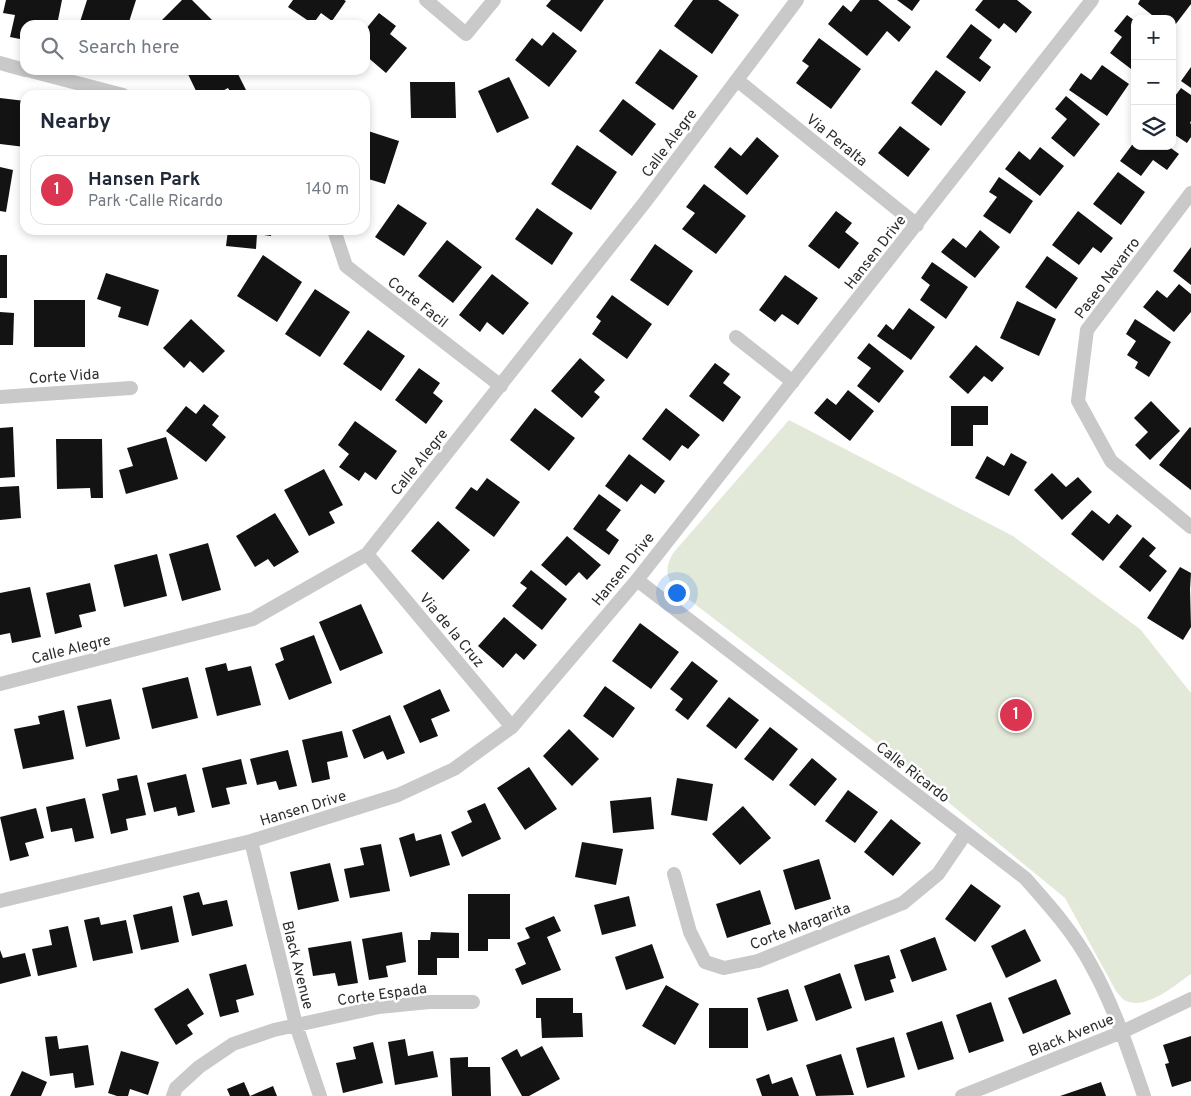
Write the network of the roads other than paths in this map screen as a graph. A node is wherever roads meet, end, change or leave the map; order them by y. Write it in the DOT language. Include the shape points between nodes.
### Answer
graph roads {
  1 [pos="426,0"];
  2 [pos="494,0"];
  3 [pos="797,0"];
  4 [pos="1092,0"];
  5 [pos="0,63"];
  6 [pos="20,68"];
  7 [pos="45,75"];
  8 [pos="737,80"];
  9 [pos="104,90"];
  10 [pos="1191,193"];
  11 [pos="916,225"];
  12 [pos="336,235"];
  13 [pos="736,337"];
  14 [pos="793,382"];
  15 [pos="500,386"];
  16 [pos="131,388"];
  17 [pos="0,397"];
  18 [pos="1191,527"];
  19 [pos="367,554"];
  20 [pos="637,580"];
  21 [pos="0,684"];
  22 [pos="512,727"];
  23 [pos="966,833"];
  24 [pos="251,841"];
  25 [pos="674,874"];
  26 [pos="0,901"];
  27 [pos="1191,999"];
  28 [pos="474,1002"];
  29 [pos="296,1025"];
  30 [pos="1122,1032"];
  31 [pos="173,1096"];
  32 [pos="320,1096"];
  33 [pos="962,1096"];
  34 [pos="1144,1096"];
  1 -- 2 [label="street" via="466,34"];
  3 -- 8 [label="street, Calle Alegre"];
  4 -- 11 [label="street, Hansen Drive"];
  5 -- 6 [label="street"];
  7 -- 9 [label="street"];
  8 -- 11 [label="street, Via Peralta"];
  8 -- 15 [label="street, Calle Alegre"];
  10 -- 18 [label="street, Paseo Navarro" via="1087,330 1078,401 1111,461"];
  11 -- 14 [label="street, Hansen Drive"];
  12 -- 15 [label="street, Corte Facil" via="346,266"];
  13 -- 14 [label="street"];
  14 -- 20 [label="street, Hansen Drive"];
  15 -- 19 [label="street, Calle Alegre"];
  16 -- 17 [label="street, Corte Vida"];
  19 -- 21 [label="street, Calle Alegre" via="253,619"];
  19 -- 22 [label="street, Via de la Cruz"];
  20 -- 22 [label="street, Hansen Drive"];
  20 -- 23 [label="street, Calle Ricardo"];
  22 -- 24 [label="street, Hansen Drive" via="454,770 398,795"];
  23 -- 25 [label="street, Corte Margarita" via="938,874 904,903 758,961 724,968 705,962 690,932"];
  23 -- 30 [label="street, Calle Ricardo" via="1025,878 1056,913 1091,965"];
  24 -- 26 [label="street, Hansen Drive"];
  24 -- 29 [label="street, Black Avenue"];
  27 -- 30 [label="street, Black Avenue"];
  28 -- 29 [label="street, Corte Espada" via="379,1007"];
  29 -- 31 [label="street, Corte Espada" via="233,1044 199,1067 176,1088"];
  29 -- 32 [label="street, Black Avenue"];
  30 -- 33 [label="street, Black Avenue"];
  30 -- 34 [label="street, Calle Ricardo"];
}
